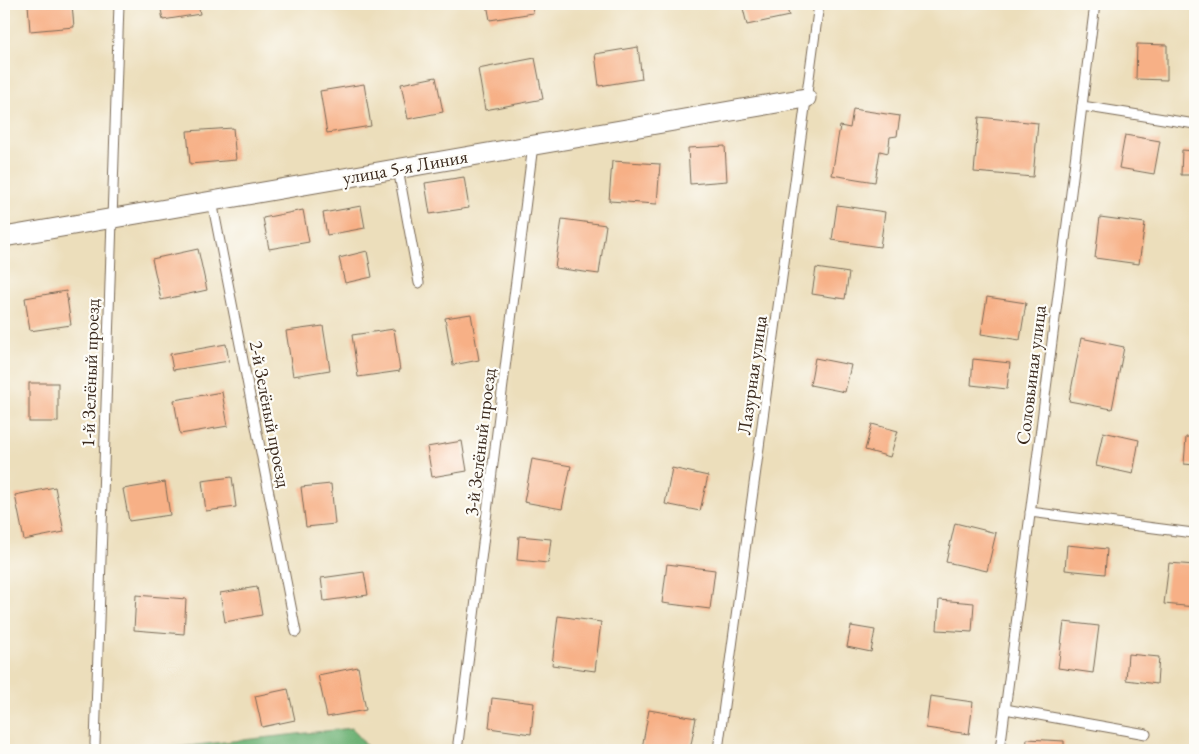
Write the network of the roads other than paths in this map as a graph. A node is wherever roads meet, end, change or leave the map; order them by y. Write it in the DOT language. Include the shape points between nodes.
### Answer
graph roads {
  1 [pos="119,4"];
  2 [pos="819,4"];
  3 [pos="1096,4"];
  4 [pos="806,98"];
  5 [pos="1082,106"];
  6 [pos="1195,124"];
  7 [pos="533,145"];
  8 [pos="398,168"];
  9 [pos="212,201"];
  10 [pos="111,218"];
  11 [pos="4,237"];
  12 [pos="419,283"];
  13 [pos="1030,512"];
  14 [pos="1193,532"];
  15 [pos="296,632"];
  16 [pos="1005,709"];
  17 [pos="1146,734"];
  18 [pos="458,743"];
  19 [pos="95,744"];
  20 [pos="718,750"];
  21 [pos="1000,750"];
  1 -- 10 [label="lane, 1-й Зелёный проезд"];
  2 -- 4 [label="lane, Лазурная улица"];
  3 -- 5 [label="lane, Соловьиная улица"];
  4 -- 7 [label="street, улица 5-я Линия"];
  4 -- 20 [label="lane, Лазурная улица"];
  5 -- 6 [label="lane"];
  5 -- 13 [label="lane, Соловьиная улица"];
  7 -- 8 [label="street, улица 5-я Линия"];
  7 -- 18 [label="lane, 3-й Зелёный проезд"];
  8 -- 9 [label="street, улица 5-я Линия"];
  8 -- 12 [label="lane"];
  9 -- 10 [label="street, улица 5-я Линия"];
  9 -- 15 [label="lane, 2-й Зелёный проезд"];
  10 -- 11 [label="street, улица 5-я Линия"];
  10 -- 19 [label="lane, 1-й Зелёный проезд"];
  13 -- 14 [label="lane"];
  13 -- 16 [label="lane, Соловьиная улица"];
  16 -- 17 [label="lane"];
  16 -- 21 [label="lane, Соловьиная улица"];
}
